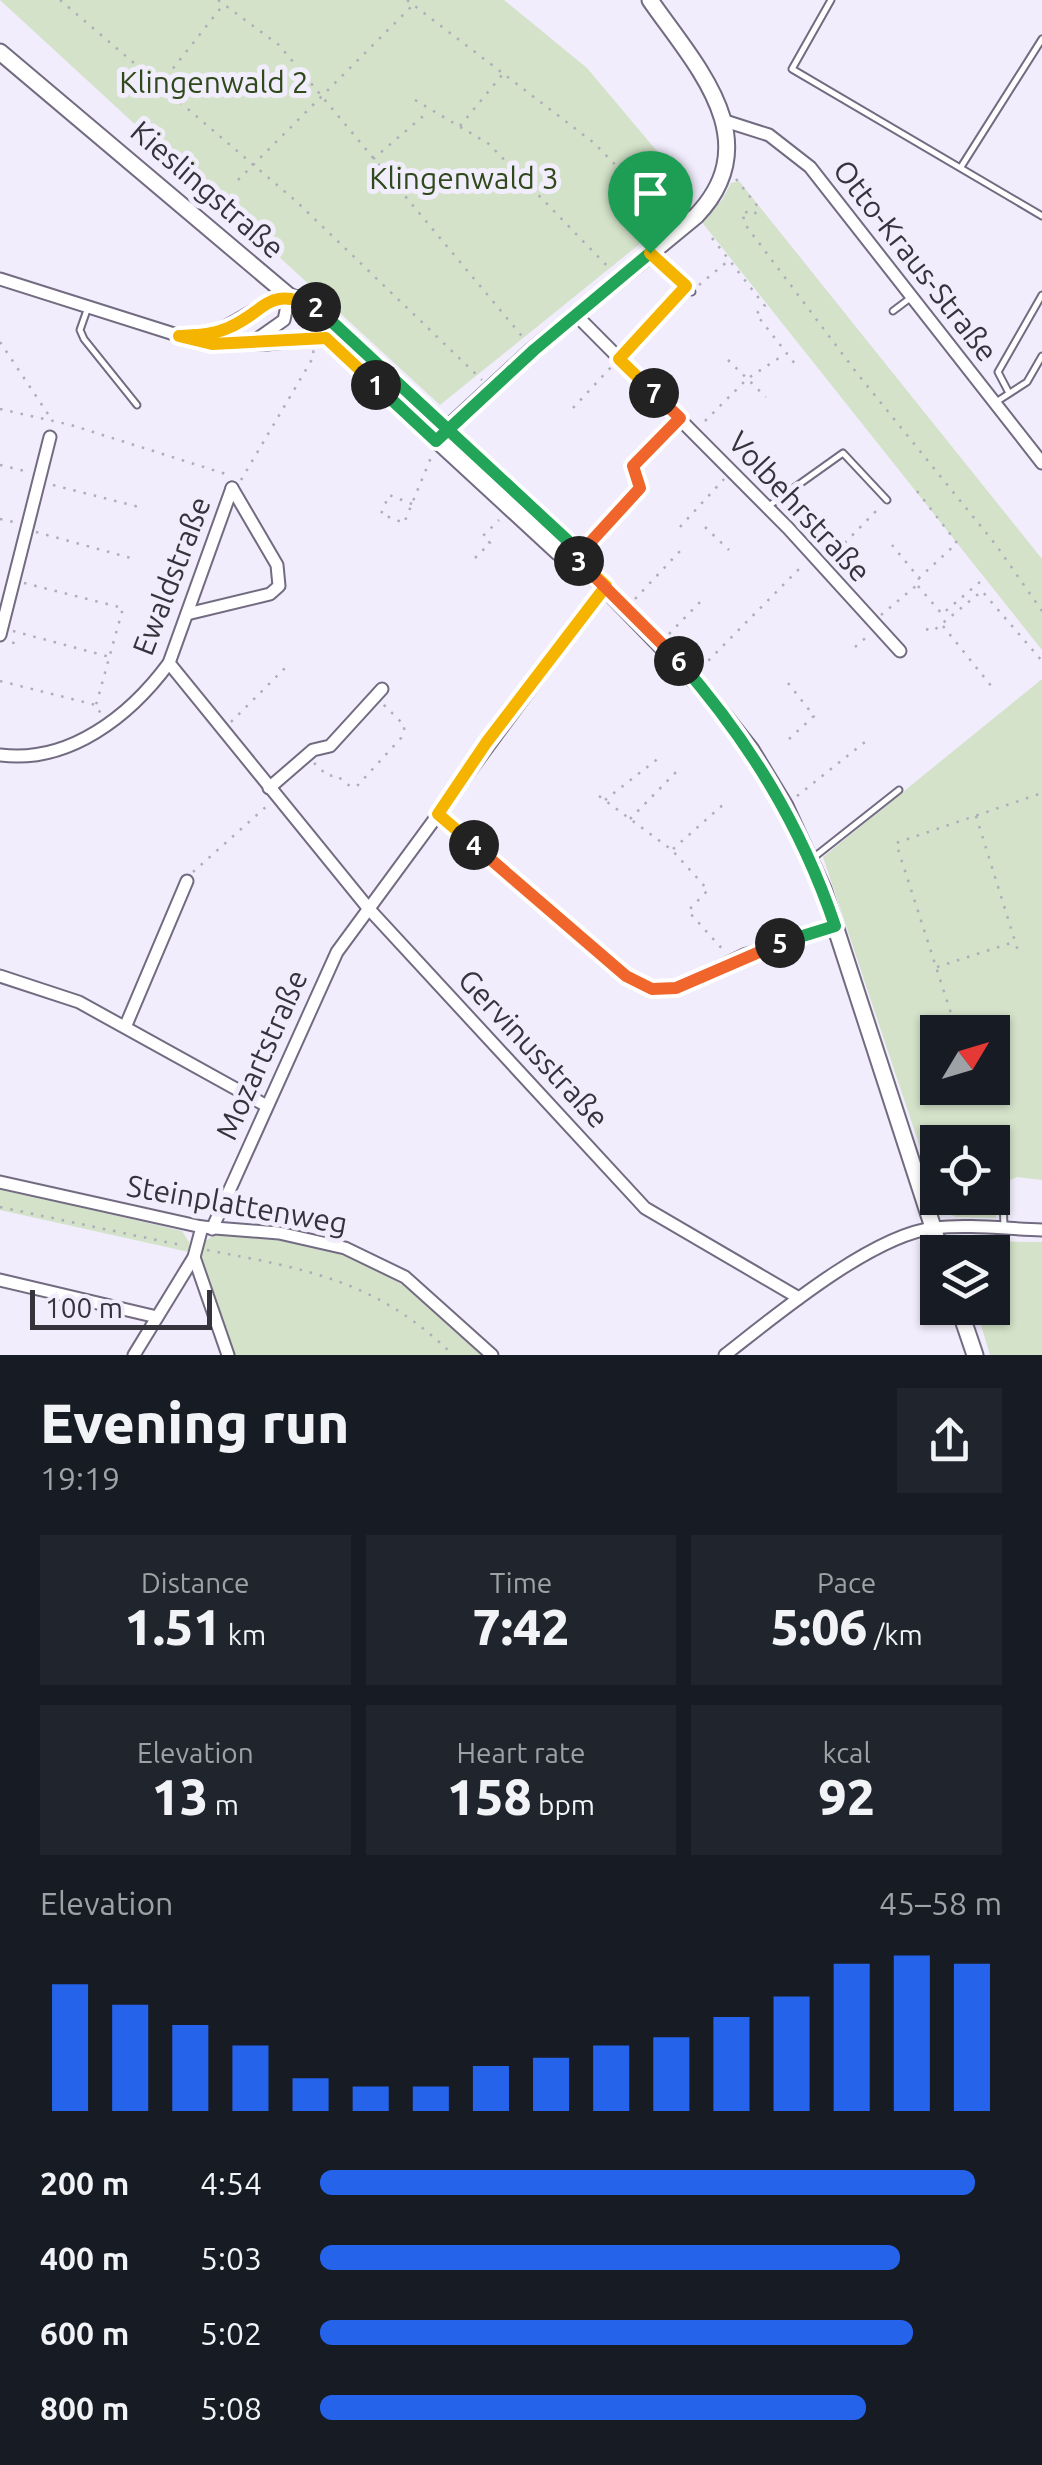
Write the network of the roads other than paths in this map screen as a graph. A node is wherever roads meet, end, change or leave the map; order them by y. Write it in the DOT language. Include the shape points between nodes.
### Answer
graph roads {
  1 [pos="650,0"];
  2 [pos="831,0"];
  3 [pos="1042,38"];
  4 [pos="0,52"];
  5 [pos="725,121"];
  6 [pos="961,167"];
  7 [pos="1042,216"];
  8 [pos="654,250"];
  9 [pos="0,279"];
  10 [pos="692,292"];
  11 [pos="1042,294"];
  12 [pos="289,296"];
  13 [pos="911,297"];
  14 [pos="88,307"];
  15 [pos="893,311"];
  16 [pos="575,314"];
  17 [pos="179,336"];
  18 [pos="318,338"];
  19 [pos="253,342"];
  20 [pos="1042,356"];
  21 [pos="1009,393"];
  22 [pos="994,404"];
  23 [pos="137,405"];
  24 [pos="680,418"];
  25 [pos="50,438"];
  26 [pos="442,438"];
  27 [pos="1040,457"];
  28 [pos="886,500"];
  29 [pos="767,507"];
  30 [pos="576,558"];
  31 [pos="606,586"];
  32 [pos="187,614"];
  33 [pos="1,632"];
  34 [pos="900,651"];
  35 [pos="169,664"];
  36 [pos="379,693"];
  37 [pos="0,755"];
  38 [pos="900,790"];
  39 [pos="273,793"];
  40 [pos="438,814"];
  41 [pos="811,860"];
  42 [pos="187,881"];
  43 [pos="369,908"];
  44 [pos="835,926"];
  45 [pos="0,976"];
  46 [pos="126,1025"];
  47 [pos="265,1105"];
  48 [pos="0,1182"];
  49 [pos="1004,1215"];
  50 [pos="207,1228"];
  51 [pos="933,1228"];
  52 [pos="1004,1229"];
  53 [pos="1042,1230"];
  54 [pos="935,1235"];
  55 [pos="195,1252"];
  56 [pos="0,1280"];
  57 [pos="798,1298"];
  58 [pos="157,1317"];
  59 [pos="964,1325"];
  60 [pos="134,1355"];
  61 [pos="228,1355"];
  62 [pos="492,1355"];
  63 [pos="725,1355"];
  64 [pos="974,1355"];
  1 -- 5 [label="street" via="712,90"];
  2 -- 6 [label="lane" via="792,69"];
  3 -- 6 [label="lane"];
  4 -- 12 [label="street, Kieslingstraße"];
  5 -- 8 [label="street" via="724,168 704,208"];
  5 -- 13 [label="street, Otto-Kraus-Straße" via="769,135 810,167"];
  6 -- 7 [label="lane"];
  8 -- 10 [label="lane"];
  8 -- 16 [label="street"];
  9 -- 14 [label="street"];
  11 -- 21 [label="lane" via="999,368"];
  12 -- 17 [label="street" via="268,299 218,332"];
  12 -- 18 [label="street, Kieslingstraße"];
  12 -- 19 [label="street" via="284,320"];
  12 -- 26 [label="street" via="315,306"];
  13 -- 15 [label="lane"];
  13 -- 22 [label="street, Otto-Kraus-Straße"];
  14 -- 17 [label="street"];
  14 -- 23 [label="lane" via="80,330 84,339"];
  16 -- 24 [label="street, Volbehrstraße"];
  16 -- 26 [label="street"];
  17 -- 19 [label="street" via="212,344"];
  18 -- 19 [label="street"];
  18 -- 26 [label="street, Kieslingstraße"];
  20 -- 21 [label="lane" via="1026,382"];
  21 -- 22 [label="lane"];
  22 -- 27 [label="street, Otto-Kraus-Straße"];
  24 -- 29 [label="street, Volbehrstraße"];
  24 -- 30 [label="lane" via="633,466 640,488"];
  25 -- 33 [label="street"];
  26 -- 30 [label="street" via="568,541"];
  26 -- 30 [label="street" via="558,552"];
  28 -- 29 [label="lane" via="842,453"];
  29 -- 34 [label="street, Volbehrstraße"];
  30 -- 31 [label="street"];
  31 -- 40 [label="street, Mozartstraße"];
  31 -- 41 [label="street" via="730,722"];
  32 -- 32 [label="street, Ewaldstraße" via="232,488 277,565 279,586 270,594"];
  32 -- 35 [label="street, Ewaldstraße"];
  35 -- 37 [label="street, Ewaldstraße" via="104,727 62,749"];
  35 -- 39 [label="street, Gervinusstraße"];
  36 -- 39 [label="street"];
  38 -- 41 [label="lane"];
  39 -- 43 [label="street, Gervinusstraße"];
  40 -- 43 [label="street, Mozartstraße"];
  40 -- 44 [label="street" via="640,985 676,988 732,960"];
  41 -- 44 [label="street"];
  42 -- 46 [label="street"];
  43 -- 47 [label="street, Mozartstraße" via="322,980"];
  43 -- 57 [label="street, Gervinusstraße" via="645,1208"];
  44 -- 51 [label="street"];
  45 -- 46 [label="street"];
  46 -- 47 [label="street"];
  47 -- 50 [label="street, Mozartstraße"];
  48 -- 50 [label="street, Steinplattenweg"];
  49 -- 52 [label="lane"];
  50 -- 55 [label="street, Mozartstraße"];
  50 -- 62 [label="street, Steinplattenweg" via="317,1240 374,1259"];
  51 -- 52 [label="street"];
  51 -- 54 [label="street"];
  51 -- 57 [label="street" via="874,1251"];
  52 -- 53 [label="street"];
  55 -- 58 [label="street, Mozartstraße"];
  55 -- 61 [label="street"];
  56 -- 58 [label="street"];
  57 -- 63 [label="street"];
  58 -- 60 [label="street, Mozartstraße"];
  59 -- 64 [label="street"];
}
